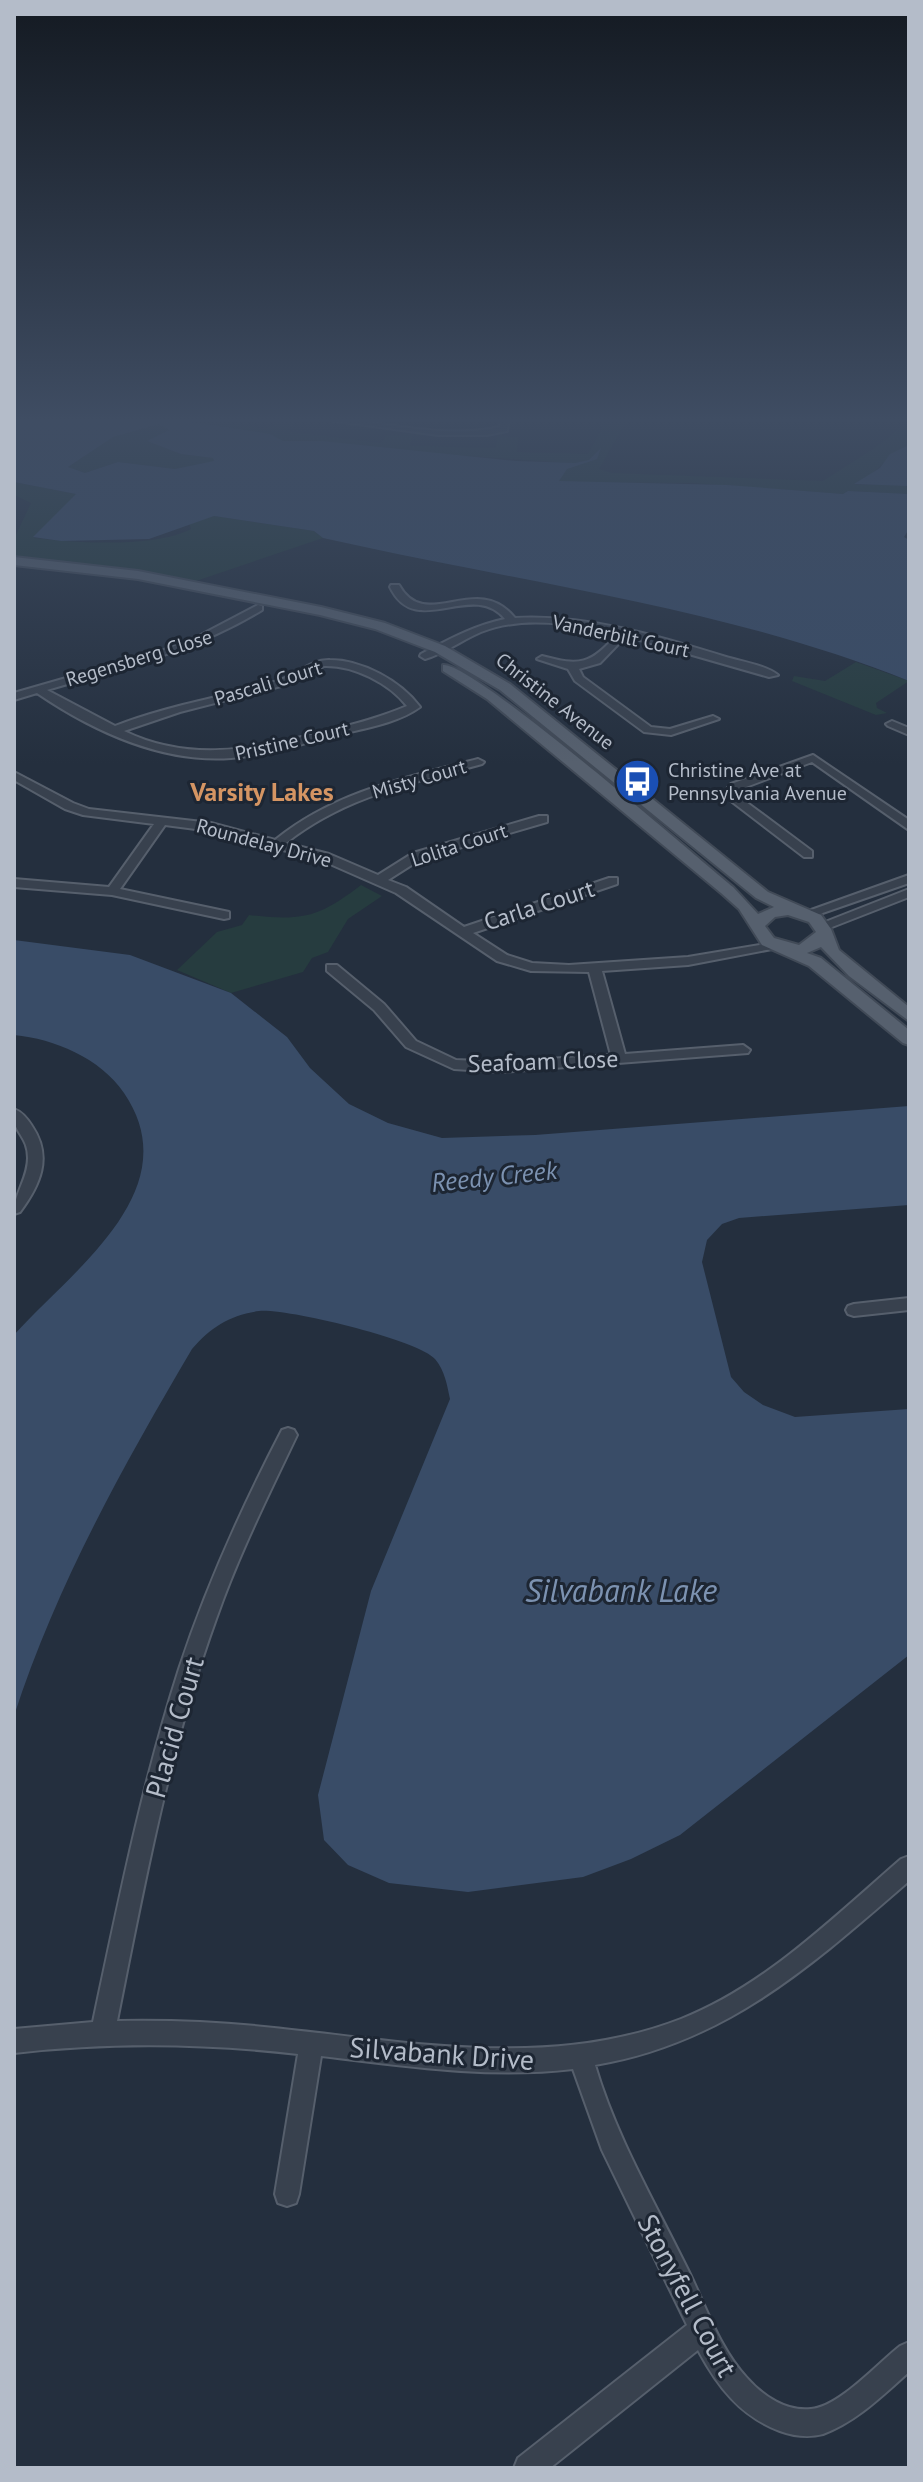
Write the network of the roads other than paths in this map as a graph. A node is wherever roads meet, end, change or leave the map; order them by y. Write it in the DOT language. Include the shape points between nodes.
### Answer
graph roads {
  1 [pos="14,561"];
  2 [pos="14,570"];
  3 [pos="395,587"];
  4 [pos="264,604"];
  5 [pos="511,620"];
  6 [pos="622,634"];
  7 [pos="440,649"];
  8 [pos="425,656"];
  9 [pos="542,659"];
  10 [pos="573,667"];
  11 [pos="773,675"];
  12 [pos="38,689"];
  13 [pos="14,697"];
  14 [pos="414,707"];
  15 [pos="713,719"];
  16 [pos="892,724"];
  17 [pos="113,731"];
  18 [pos="909,732"];
  19 [pos="478,762"];
  20 [pos="14,775"];
  21 [pos="543,819"];
  22 [pos="163,820"];
  23 [pos="909,826"];
  24 [pos="279,843"];
  25 [pos="808,854"];
  26 [pos="909,879"];
  27 [pos="379,880"];
  28 [pos="613,881"];
  29 [pos="14,883"];
  30 [pos="112,891"];
  31 [pos="909,893"];
  32 [pos="801,913"];
  33 [pos="224,915"];
  34 [pos="757,928"];
  35 [pos="823,930"];
  36 [pos="465,931"];
  37 [pos="778,946"];
  38 [pos="734,951"];
  39 [pos="594,967"];
  40 [pos="332,968"];
  41 [pos="909,1016"];
  42 [pos="909,1039"];
  43 [pos="743,1050"];
  44 [pos="619,1059"];
  45 [pos="14,1114"];
  46 [pos="14,1208"];
  47 [pos="909,1304"];
  48 [pos="854,1310"];
  49 [pos="288,1435"];
  50 [pos="909,1867"];
  51 [pos="103,2032"];
  52 [pos="14,2041"];
  53 [pos="311,2043"];
  54 [pos="581,2057"];
  55 [pos="287,2194"];
  56 [pos="702,2330"];
  57 [pos="909,2355"];
  58 [pos="528,2468"];
  1 -- 4 [label="main road, Christine Avenue" via="138,575"];
  2 -- 4 [label="main road, Christine Avenue"];
  3 -- 5 [label="street" via="412,606 485,601"];
  4 -- 7 [label="main road, Christine Avenue" via="357,619"];
  4 -- 8 [label="main road, Christine Avenue"];
  4 -- 12 [label="street, Regensberg Close" via="197,643"];
  5 -- 6 [label="street, Vanderbilt Court" via="544,620"];
  5 -- 7 [label="street, Vanderbilt Court"];
  6 -- 10 [label="street" via="601,658"];
  6 -- 11 [label="street, Vanderbilt Court"];
  7 -- 8 [label="street, Vanderbilt Court"];
  7 -- 32 [label="main road, Christine Avenue" via="505,687 762,895"];
  8 -- 34 [label="main road, Christine Avenue" via="492,696 736,898"];
  9 -- 10 [label="street"];
  10 -- 15 [label="street" via="579,679 648,730 671,732"];
  12 -- 13 [label="street, Regensberg Close"];
  12 -- 17 [label="street, Pristine Court"];
  14 -- 17 [label="street, Pristine Court" via="380,721 234,755 166,752"];
  14 -- 17 [label="street, Pascali Court" via="407,696 379,680 346,665 322,663 287,681"];
  16 -- 18 [label="street"];
  19 -- 24 [label="street, Misty Court" via="340,801 313,814"];
  20 -- 22 [label="street, Roundelay Drive" via="79,810"];
  21 -- 27 [label="street, Lolita Court" via="417,856"];
  22 -- 24 [label="street, Roundelay Drive"];
  22 -- 30 [label="street"];
  23 -- 25 [label="street" via="813,758 735,786 737,801"];
  24 -- 27 [label="street, Roundelay Drive"];
  26 -- 32 [label="street"];
  27 -- 36 [label="street, Roundelay Drive"];
  28 -- 36 [label="street, Carla Court"];
  29 -- 30 [label="street"];
  30 -- 33 [label="street"];
  31 -- 35 [label="street"];
  32 -- 34 [label="main road" via="774,912 759,920"];
  32 -- 35 [label="main road, Christine Avenue"];
  34 -- 37 [label="main road, Christine Avenue"];
  34 -- 38 [label="street"];
  35 -- 37 [label="main road" via="821,940 806,948"];
  35 -- 41 [label="main road" via="832,953"];
  36 -- 39 [label="street, Roundelay Drive" via="515,963 549,969"];
  37 -- 38 [label="street, Roundelay Drive"];
  37 -- 42 [label="main road" via="815,962"];
  38 -- 39 [label="street, Roundelay Drive" via="688,961"];
  39 -- 44 [label="street"];
  40 -- 44 [label="street, Seafoam Close" via="379,1007 411,1044 440,1060 481,1068"];
  43 -- 44 [label="street, Seafoam Close"];
  45 -- 46 [label="street" via="34,1139 38,1158 34,1177"];
  47 -- 48 [label="street"];
  49 -- 51 [label="street, Placid Court" via="223,1574 185,1682"];
  50 -- 54 [label="street, Silvabank Drive" via="814,1948 737,2003 684,2029"];
  51 -- 52 [label="street, Silvabank Drive"];
  51 -- 53 [label="street, Silvabank Drive"];
  53 -- 54 [label="street, Silvabank Drive" via="497,2061"];
  53 -- 55 [label="street"];
  54 -- 56 [label="street, Stonyfell Court" via="609,2145"];
  56 -- 57 [label="street, Stonyfell Court" via="749,2399 788,2420 811,2423 840,2410"];
  56 -- 58 [label="street"];
}
